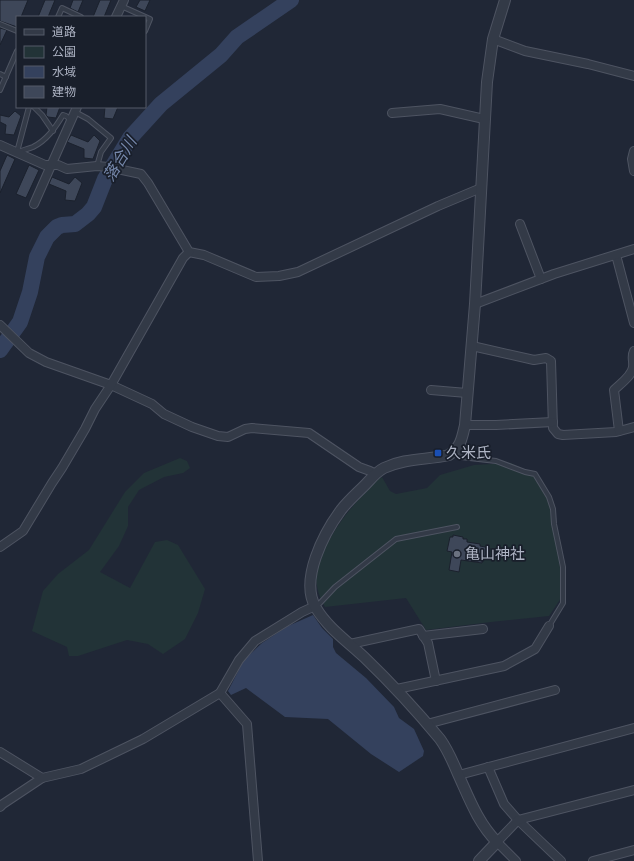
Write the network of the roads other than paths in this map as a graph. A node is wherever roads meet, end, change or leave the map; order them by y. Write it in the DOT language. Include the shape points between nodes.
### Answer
graph roads {
  1 [pos="504,0"];
  2 [pos="122,3"];
  3 [pos="58,16"];
  4 [pos="79,16"];
  5 [pos="116,16"];
  6 [pos="145,16"];
  7 [pos="146,17"];
  8 [pos="0,24"];
  9 [pos="146,29"];
  10 [pos="16,31"];
  11 [pos="493,39"];
  12 [pos="16,53"];
  13 [pos="0,74"];
  14 [pos="634,76"];
  15 [pos="6,77"];
  16 [pos="0,90"];
  17 [pos="29,108"];
  18 [pos="35,108"];
  19 [pos="74,113"];
  20 [pos="392,113"];
  21 [pos="484,119"];
  22 [pos="53,131"];
  23 [pos="0,145"];
  24 [pos="634,151"];
  25 [pos="17,152"];
  26 [pos="51,166"];
  27 [pos="97,166"];
  28 [pos="634,171"];
  29 [pos="481,188"];
  30 [pos="34,204"];
  31 [pos="520,224"];
  32 [pos="634,249"];
  33 [pos="189,252"];
  34 [pos="616,255"];
  35 [pos="541,279"];
  36 [pos="475,304"];
  37 [pos="634,323"];
  38 [pos="0,325"];
  39 [pos="472,346"];
  40 [pos="634,351"];
  41 [pos="111,385"];
  42 [pos="431,390"];
  43 [pos="468,393"];
  44 [pos="553,422"];
  45 [pos="465,425"];
  46 [pos="634,427"];
  47 [pos="618,431"];
  48 [pos="462,440"];
  49 [pos="376,474"];
  50 [pos="457,527"];
  51 [pos="0,547"];
  52 [pos="314,606"];
  53 [pos="549,626"];
  54 [pos="483,629"];
  55 [pos="423,636"];
  56 [pos="350,644"];
  57 [pos="436,681"];
  58 [pos="397,689"];
  59 [pos="555,690"];
  60 [pos="220,693"];
  61 [pos="427,724"];
  62 [pos="634,728"];
  63 [pos="0,752"];
  64 [pos="488,767"];
  65 [pos="459,774"];
  66 [pos="42,778"];
  67 [pos="634,790"];
  68 [pos="0,807"];
  69 [pos="518,820"];
  70 [pos="497,842"];
  71 [pos="634,850"];
  72 [pos="258,861"];
  73 [pos="479,861"];
  74 [pos="516,861"];
  75 [pos="561,861"];
  76 [pos="593,861"];
  1 -- 11 [label="street"];
  2 -- 5 [label="street"];
  2 -- 6 [label="lane"];
  3 -- 4 [label="lane" via="62,8"];
  7 -- 9 [label="lane" via="150,19"];
  8 -- 10 [label="lane"];
  11 -- 14 [label="street" via="525,51"];
  11 -- 21 [label="street"];
  12 -- 15 [label="lane"];
  13 -- 15 [label="lane"];
  15 -- 16 [label="lane"];
  17 -- 25 [label="lane"];
  18 -- 22 [label="lane"];
  19 -- 22 [label="lane" via="63,115"];
  19 -- 26 [label="street"];
  19 -- 27 [label="lane" via="88,119 111,138 101,152"];
  20 -- 21 [label="street" via="440,109"];
  21 -- 29 [label="street"];
  22 -- 25 [label="lane" via="45,140"];
  23 -- 25 [label="street"];
  24 -- 28 [label="street"];
  25 -- 26 [label="street"];
  26 -- 27 [label="street" via="58,165 67,169"];
  26 -- 30 [label="street"];
  27 -- 33 [label="street" via="141,174"];
  29 -- 33 [label="street" via="298,272 256,277"];
  29 -- 36 [label="street"];
  31 -- 35 [label="street"];
  32 -- 34 [label="street"];
  33 -- 41 [label="street"];
  34 -- 35 [label="street"];
  34 -- 37 [label="street"];
  35 -- 36 [label="street"];
  36 -- 39 [label="street"];
  38 -- 41 [label="street" via="29,353 46,362"];
  39 -- 43 [label="street"];
  39 -- 44 [label="street" via="534,360 546,358 551,361"];
  40 -- 47 [label="street" via="633,370 614,390"];
  41 -- 49 [label="street" via="152,404 164,414 218,436 228,437 252,428 309,433 359,467"];
  41 -- 51 [label="street" via="23,531"];
  42 -- 43 [label="street"];
  43 -- 45 [label="street"];
  44 -- 45 [label="street"];
  44 -- 47 [label="street" via="555,431 563,435"];
  45 -- 48 [label="street"];
  46 -- 47 [label="street"];
  48 -- 49 [label="street" via="449,455 404,460 383,468"];
  48 -- 53 [label="lane" via="461,457 496,462 535,474 549,497 563,568 563,604"];
  49 -- 52 [label="street" via="341,510 316,557 310,584"];
  50 -- 52 [label="lane" via="396,539"];
  52 -- 56 [label="street" via="329,627"];
  52 -- 60 [label="street" via="255,641 238,660"];
  53 -- 57 [label="street" via="535,649 504,666"];
  54 -- 55 [label="street"];
  55 -- 56 [label="street" via="419,629"];
  55 -- 57 [label="street" via="428,643"];
  56 -- 58 [label="street"];
  57 -- 58 [label="street"];
  58 -- 61 [label="street"];
  59 -- 61 [label="street"];
  60 -- 66 [label="street" via="143,739 81,769"];
  60 -- 72 [label="street" via="246,724"];
  61 -- 65 [label="street" via="449,753"];
  62 -- 64 [label="street"];
  63 -- 66 [label="street"];
  64 -- 65 [label="street"];
  64 -- 69 [label="street" via="504,804"];
  65 -- 70 [label="street" via="481,822"];
  66 -- 68 [label="street"];
  67 -- 69 [label="street"];
  69 -- 70 [label="street"];
  69 -- 75 [label="street"];
  70 -- 73 [label="street"];
  70 -- 74 [label="street"];
  71 -- 76 [label="street"];
}
